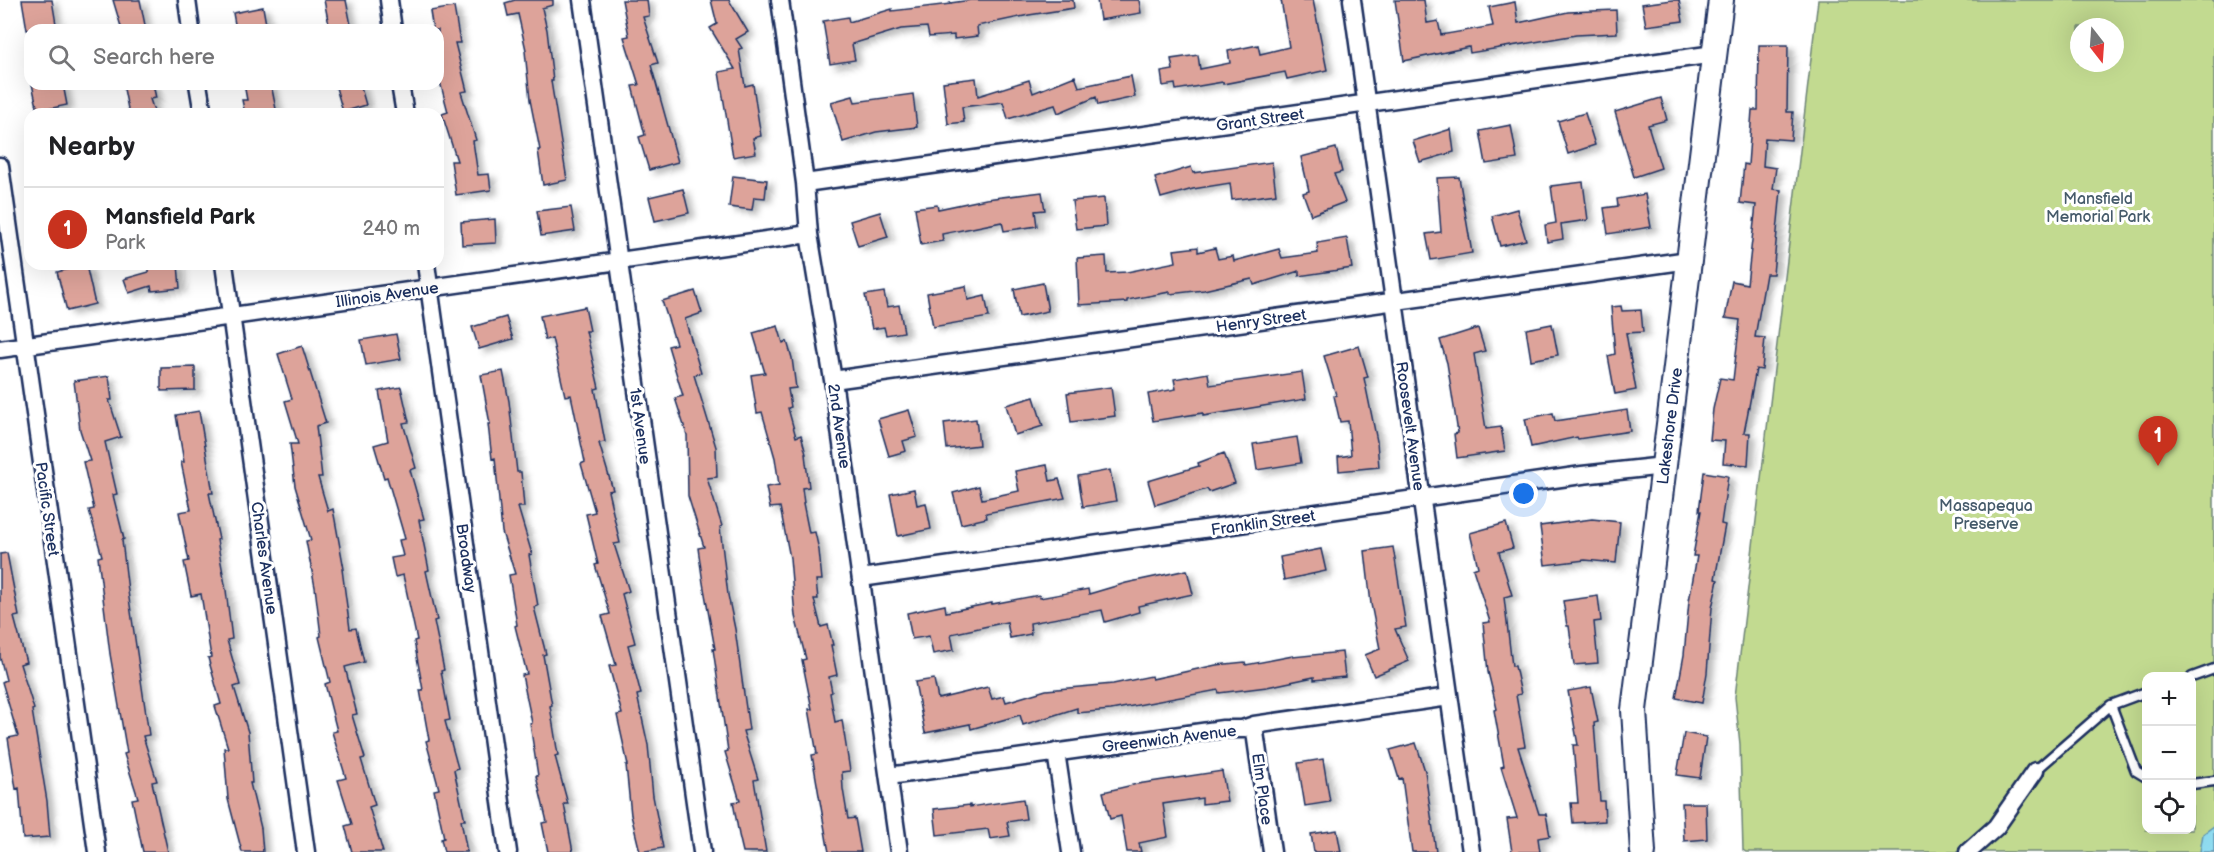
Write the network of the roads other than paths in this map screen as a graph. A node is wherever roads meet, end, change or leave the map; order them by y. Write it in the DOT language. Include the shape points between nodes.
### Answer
graph roads {
  1 [pos="187,0"];
  2 [pos="388,0"];
  3 [pos="582,0"];
  4 [pos="780,0"];
  5 [pos="1352,0"];
  6 [pos="1721,0"];
  7 [pos="190,24"];
  8 [pos="392,24"];
  9 [pos="1714,54"];
  10 [pos="199,90"];
  11 [pos="401,90"];
  12 [pos="1366,104"];
  13 [pos="202,108"];
  14 [pos="404,108"];
  15 [pos="0,166"];
  16 [pos="805,183"];
  17 [pos="809,234"];
  18 [pos="1689,260"];
  19 [pos="619,261"];
  20 [pos="225,270"];
  21 [pos="427,270"];
  22 [pos="429,288"];
  23 [pos="1394,302"];
  24 [pos="231,316"];
  25 [pos="25,345"];
  26 [pos="0,349"];
  27 [pos="833,380"];
  28 [pos="1665,466"];
  29 [pos="1422,500"];
  30 [pos="861,578"];
  31 [pos="2214,669"];
  32 [pos="2196,676"];
  33 [pos="2142,693"];
  34 [pos="1449,697"];
  35 [pos="2110,705"];
  36 [pos="1254,725"];
  37 [pos="1056,752"];
  38 [pos="2035,771"];
  39 [pos="2142,775"];
  40 [pos="889,776"];
  41 [pos="2214,781"];
  42 [pos="2196,783"];
  43 [pos="97,852"];
  44 [pos="306,852"];
  45 [pos="508,852"];
  46 [pos="702,852"];
  47 [pos="899,852"];
  48 [pos="1071,852"];
  49 [pos="1272,852"];
  50 [pos="1471,852"];
  51 [pos="1643,852"];
  52 [pos="1968,852"];
  1 -- 7 [label="street"];
  2 -- 8 [label="street"];
  3 -- 19 [label="street, 1st Avenue"];
  4 -- 16 [label="street, 2nd Avenue"];
  5 -- 12 [label="street, Roosevelt Avenue"];
  6 -- 9 [label="street, Lakeshore Drive"];
  9 -- 12 [label="street, Grant Street"];
  9 -- 18 [label="street, Lakeshore Drive"];
  10 -- 13 [label="street"];
  11 -- 14 [label="street"];
  12 -- 16 [label="street, Grant Street"];
  12 -- 23 [label="street, Roosevelt Avenue"];
  15 -- 25 [label="street, Pacific Street"];
  16 -- 17 [label="street, 2nd Avenue"];
  17 -- 19 [label="street, Illinois Avenue"];
  17 -- 27 [label="street, 2nd Avenue"];
  18 -- 23 [label="street, Henry Street"];
  18 -- 28 [label="street, Lakeshore Drive"];
  19 -- 22 [label="street, Illinois Avenue"];
  19 -- 46 [label="street, 1st Avenue"];
  20 -- 24 [label="street, Charles Avenue"];
  21 -- 22 [label="street, Broadway"];
  22 -- 24 [label="street, Illinois Avenue"];
  22 -- 45 [label="street, Broadway"];
  23 -- 27 [label="street, Henry Street"];
  23 -- 29 [label="street, Roosevelt Avenue"];
  24 -- 25 [label="street, Illinois Avenue"];
  24 -- 44 [label="street, Charles Avenue"];
  25 -- 26 [label="street, Illinois Avenue"];
  25 -- 43 [label="street, Pacific Street"];
  27 -- 30 [label="street, 2nd Avenue"];
  28 -- 29 [label="street, Franklin Street"];
  28 -- 51 [label="street, Lakeshore Drive" via="1634,710"];
  29 -- 30 [label="street, Franklin Street"];
  29 -- 34 [label="street, Roosevelt Avenue"];
  30 -- 40 [label="street, 2nd Avenue"];
  31 -- 32 [label="lane"];
  33 -- 35 [label="lane"];
  34 -- 36 [label="street, Greenwich Avenue"];
  34 -- 50 [label="street, Roosevelt Avenue"];
  35 -- 38 [label="lane"];
  35 -- 39 [label="lane" via="2136,771"];
  36 -- 37 [label="street, Greenwich Avenue"];
  36 -- 49 [label="street, Elm Place"];
  37 -- 40 [label="street, Greenwich Avenue"];
  37 -- 48 [label="street"];
  38 -- 52 [label="street" via="1996,827"];
  40 -- 47 [label="street, 2nd Avenue"];
  41 -- 42 [label="lane"];
}
